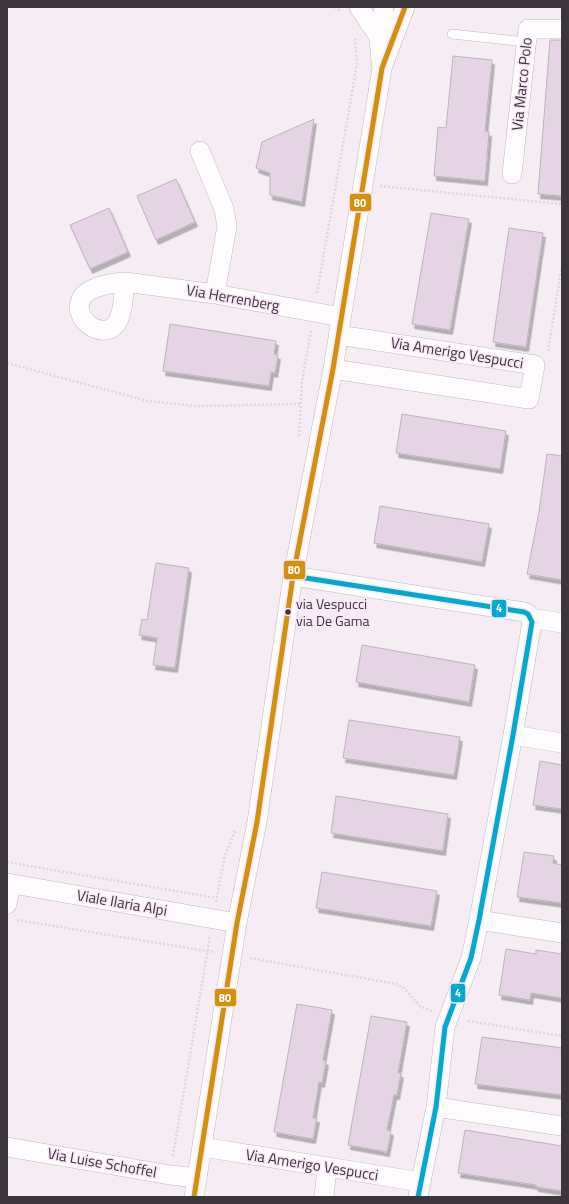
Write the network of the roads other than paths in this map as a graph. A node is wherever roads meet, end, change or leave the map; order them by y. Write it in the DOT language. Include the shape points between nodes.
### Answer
graph roads {
  1 [pos="359,7"];
  2 [pos="384,7"];
  3 [pos="417,7"];
  4 [pos="402,14"];
  5 [pos="562,29"];
  6 [pos="452,34"];
  7 [pos="379,37"];
  8 [pos="526,42"];
  9 [pos="382,68"];
  10 [pos="200,151"];
  11 [pos="512,174"];
  12 [pos="125,282"];
  13 [pos="215,294"];
  14 [pos="340,326"];
  15 [pos="333,370"];
  16 [pos="293,576"];
  17 [pos="530,618"];
  18 [pos="562,623"];
  19 [pos="514,735"];
  20 [pos="562,743"];
  21 [pos="9,884"];
  22 [pos="7,904"];
  23 [pos="479,920"];
  24 [pos="237,923"];
  25 [pos="562,933"];
  26 [pos="436,1107"];
  27 [pos="562,1126"];
  28 [pos="7,1147"];
  29 [pos="203,1147"];
  30 [pos="327,1168"];
  31 [pos="197,1178"];
  32 [pos="420,1190"];
  33 [pos="194,1197"];
  34 [pos="324,1197"];
  1 -- 7 [label="street"];
  2 -- 7 [label="street"];
  3 -- 4 [label="street"];
  4 -- 9 [label="street"];
  5 -- 8 [label="street, Via Marco Polo" via="528,29"];
  6 -- 8 [label="lane"];
  7 -- 9 [label="street"];
  8 -- 11 [label="street, Via Marco Polo"];
  9 -- 14 [label="street"];
  10 -- 13 [label="street" via="224,209 227,226"];
  12 -- 13 [label="street, Via Herrenberg"];
  13 -- 14 [label="street, Via Herrenberg"];
  14 -- 15 [label="street"];
  14 -- 15 [label="street, Via Amerigo Vespucci" via="535,365 529,399"];
  15 -- 16 [label="street"];
  16 -- 17 [label="street" via="524,612"];
  16 -- 24 [label="street" via="257,822"];
  17 -- 18 [label="street"];
  17 -- 19 [label="street" via="532,627"];
  19 -- 20 [label="street"];
  19 -- 23 [label="street"];
  21 -- 22 [label="street"];
  21 -- 24 [label="street, Viale Ilaria Alpi"];
  23 -- 25 [label="street"];
  23 -- 26 [label="street" via="471,958 446,1027"];
  24 -- 29 [label="street"];
  26 -- 27 [label="street"];
  26 -- 32 [label="street"];
  28 -- 31 [label="street, Via Luise Schoffel"];
  29 -- 30 [label="street, Via Amerigo Vespucci"];
  29 -- 31 [label="street"];
  30 -- 32 [label="street, Via Amerigo Vespucci"];
  30 -- 34 [label="street"];
  31 -- 33 [label="street"];
}
